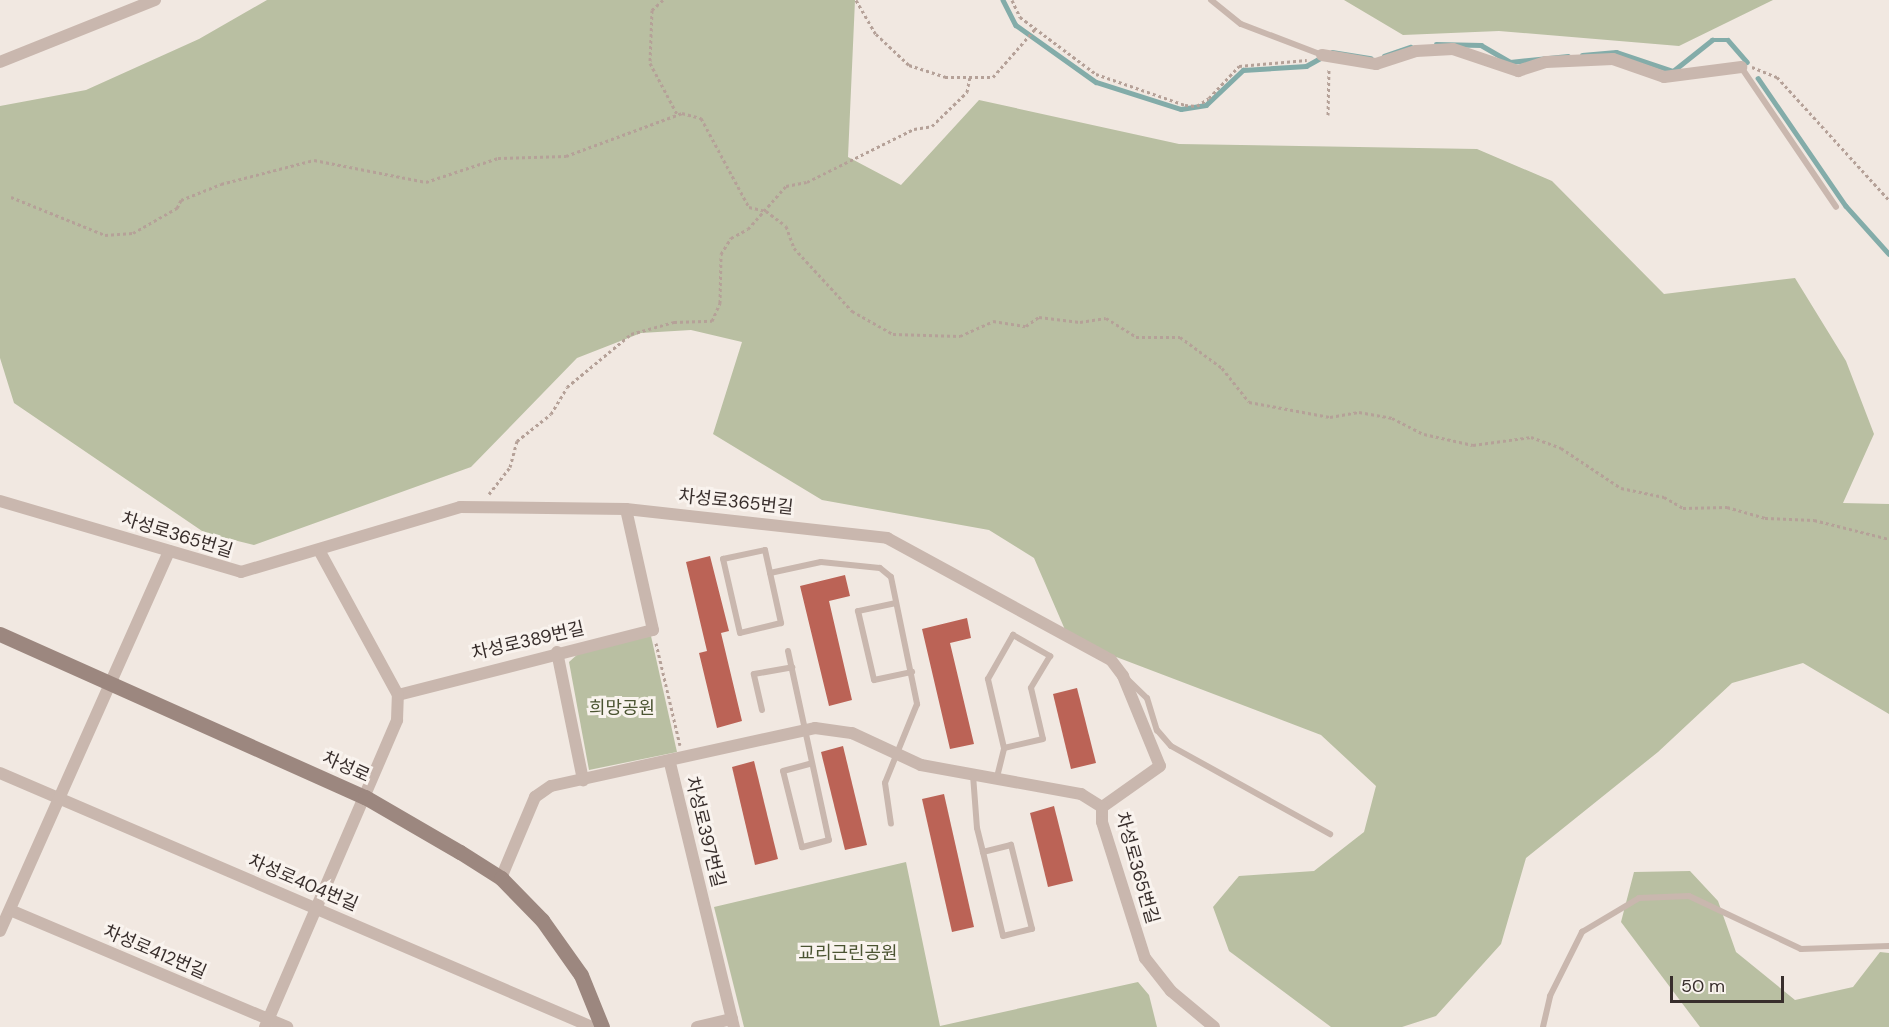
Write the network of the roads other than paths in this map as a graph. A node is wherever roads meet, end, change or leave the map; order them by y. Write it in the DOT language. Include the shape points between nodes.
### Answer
graph roads {
  1 [pos="155,0"];
  2 [pos="1211,0"];
  3 [pos="1323,55"];
  4 [pos="0,62"];
  5 [pos="1741,67"];
  6 [pos="1836,207"];
  7 [pos="0,501"];
  8 [pos="626,509"];
  9 [pos="169,551"];
  10 [pos="320,552"];
  11 [pos="770,573"];
  12 [pos="896,603"];
  13 [pos="0,634"];
  14 [pos="788,651"];
  15 [pos="557,652"];
  16 [pos="792,667"];
  17 [pos="912,672"];
  18 [pos="1123,676"];
  19 [pos="111,682"];
  20 [pos="398,695"];
  21 [pos="762,710"];
  22 [pos="806,730"];
  23 [pos="1004,748"];
  24 [pos="897,755"];
  25 [pos="670,763"];
  26 [pos="810,764"];
  27 [pos="0,773"];
  28 [pos="973,774"];
  29 [pos="997,777"];
  30 [pos="582,780"];
  31 [pos="365,797"];
  32 [pos="59,798"];
  33 [pos="1102,807"];
  34 [pos="891,824"];
  35 [pos="1330,834"];
  36 [pos="983,852"];
  37 [pos="501,878"];
  38 [pos="317,908"];
  39 [pos="9,910"];
  40 [pos="0,931"];
  41 [pos="1889,946"];
  42 [pos="1198,1022"];
  43 [pos="267,1023"];
  44 [pos="733,1023"];
  45 [pos="287,1027"];
  46 [pos="591,1027"];
  47 [pos="602,1027"];
  48 [pos="697,1027"];
  49 [pos="1214,1027"];
  50 [pos="1543,1027"];
  1 -- 4 [label="street"];
  2 -- 3 [label="lane" via="1241,24"];
  3 -- 5 [label="street" via="1376,64 1416,51 1453,49 1518,71 1546,62 1613,59 1664,77"];
  5 -- 6 [label="lane"];
  7 -- 9 [label="street, 차성로365번길"];
  8 -- 10 [label="street, 차성로365번길" via="460,507 337,541"];
  8 -- 15 [label="street, 차성로389번길" via="653,630"];
  8 -- 18 [label="street, 차성로365번길" via="887,538 1111,660"];
  9 -- 10 [label="street, 차성로365번길" via="241,572"];
  9 -- 19 [label="street"];
  10 -- 20 [label="street"];
  11 -- 11 [label="lane" via="765,550 723,559 740,633 782,623"];
  11 -- 12 [label="lane" via="821,562 880,568 891,577"];
  12 -- 17 [label="lane"];
  12 -- 17 [label="lane" via="858,611 874,680"];
  13 -- 19 [label="main road, 차성로"];
  14 -- 16 [label="lane"];
  15 -- 20 [label="street, 차성로389번길"];
  15 -- 30 [label="street"];
  16 -- 21 [label="lane" via="754,674"];
  16 -- 22 [label="lane"];
  17 -- 24 [label="lane" via="917,704"];
  18 -- 33 [label="street, 차성로365번길" via="1160,766"];
  18 -- 35 [label="lane" via="1147,698 1157,730 1171,746"];
  19 -- 31 [label="main road, 차성로"];
  19 -- 32 [label="street"];
  20 -- 31 [label="street" via="398,720"];
  22 -- 24 [label="street" via="852,733"];
  22 -- 25 [label="street"];
  22 -- 26 [label="lane"];
  23 -- 23 [label="lane" via="1043,739 1031,688 1050,656 1013,635 988,679"];
  23 -- 29 [label="lane"];
  24 -- 28 [label="street"];
  24 -- 34 [label="lane" via="885,783"];
  25 -- 30 [label="street, 차성로397번길"];
  25 -- 44 [label="street, 차성로397번길"];
  26 -- 26 [label="lane" via="783,771 802,847 829,840"];
  27 -- 32 [label="street, 차성로404번길"];
  28 -- 29 [label="street"];
  28 -- 36 [label="lane"];
  29 -- 33 [label="street" via="1081,794"];
  30 -- 37 [label="street, 차성로397번길" via="551,786 535,797"];
  31 -- 37 [label="main road, 차성로"];
  31 -- 38 [label="street"];
  32 -- 38 [label="street, 차성로404번길"];
  32 -- 39 [label="street"];
  33 -- 42 [label="street, 차성로365번길" via="1145,958"];
  36 -- 36 [label="lane" via="1003,936 1032,929 1011,845"];
  37 -- 47 [label="main road, 차성로" via="569,955"];
  38 -- 43 [label="street"];
  38 -- 46 [label="street, 차성로404번길"];
  39 -- 40 [label="street"];
  39 -- 43 [label="street, 차성로412번길"];
  41 -- 50 [label="lane" via="1801,949 1689,896 1639,898 1582,932 1550,996"];
  42 -- 49 [label="street"];
  43 -- 45 [label="street, 차성로412번길"];
  44 -- 48 [label="street"];
}
